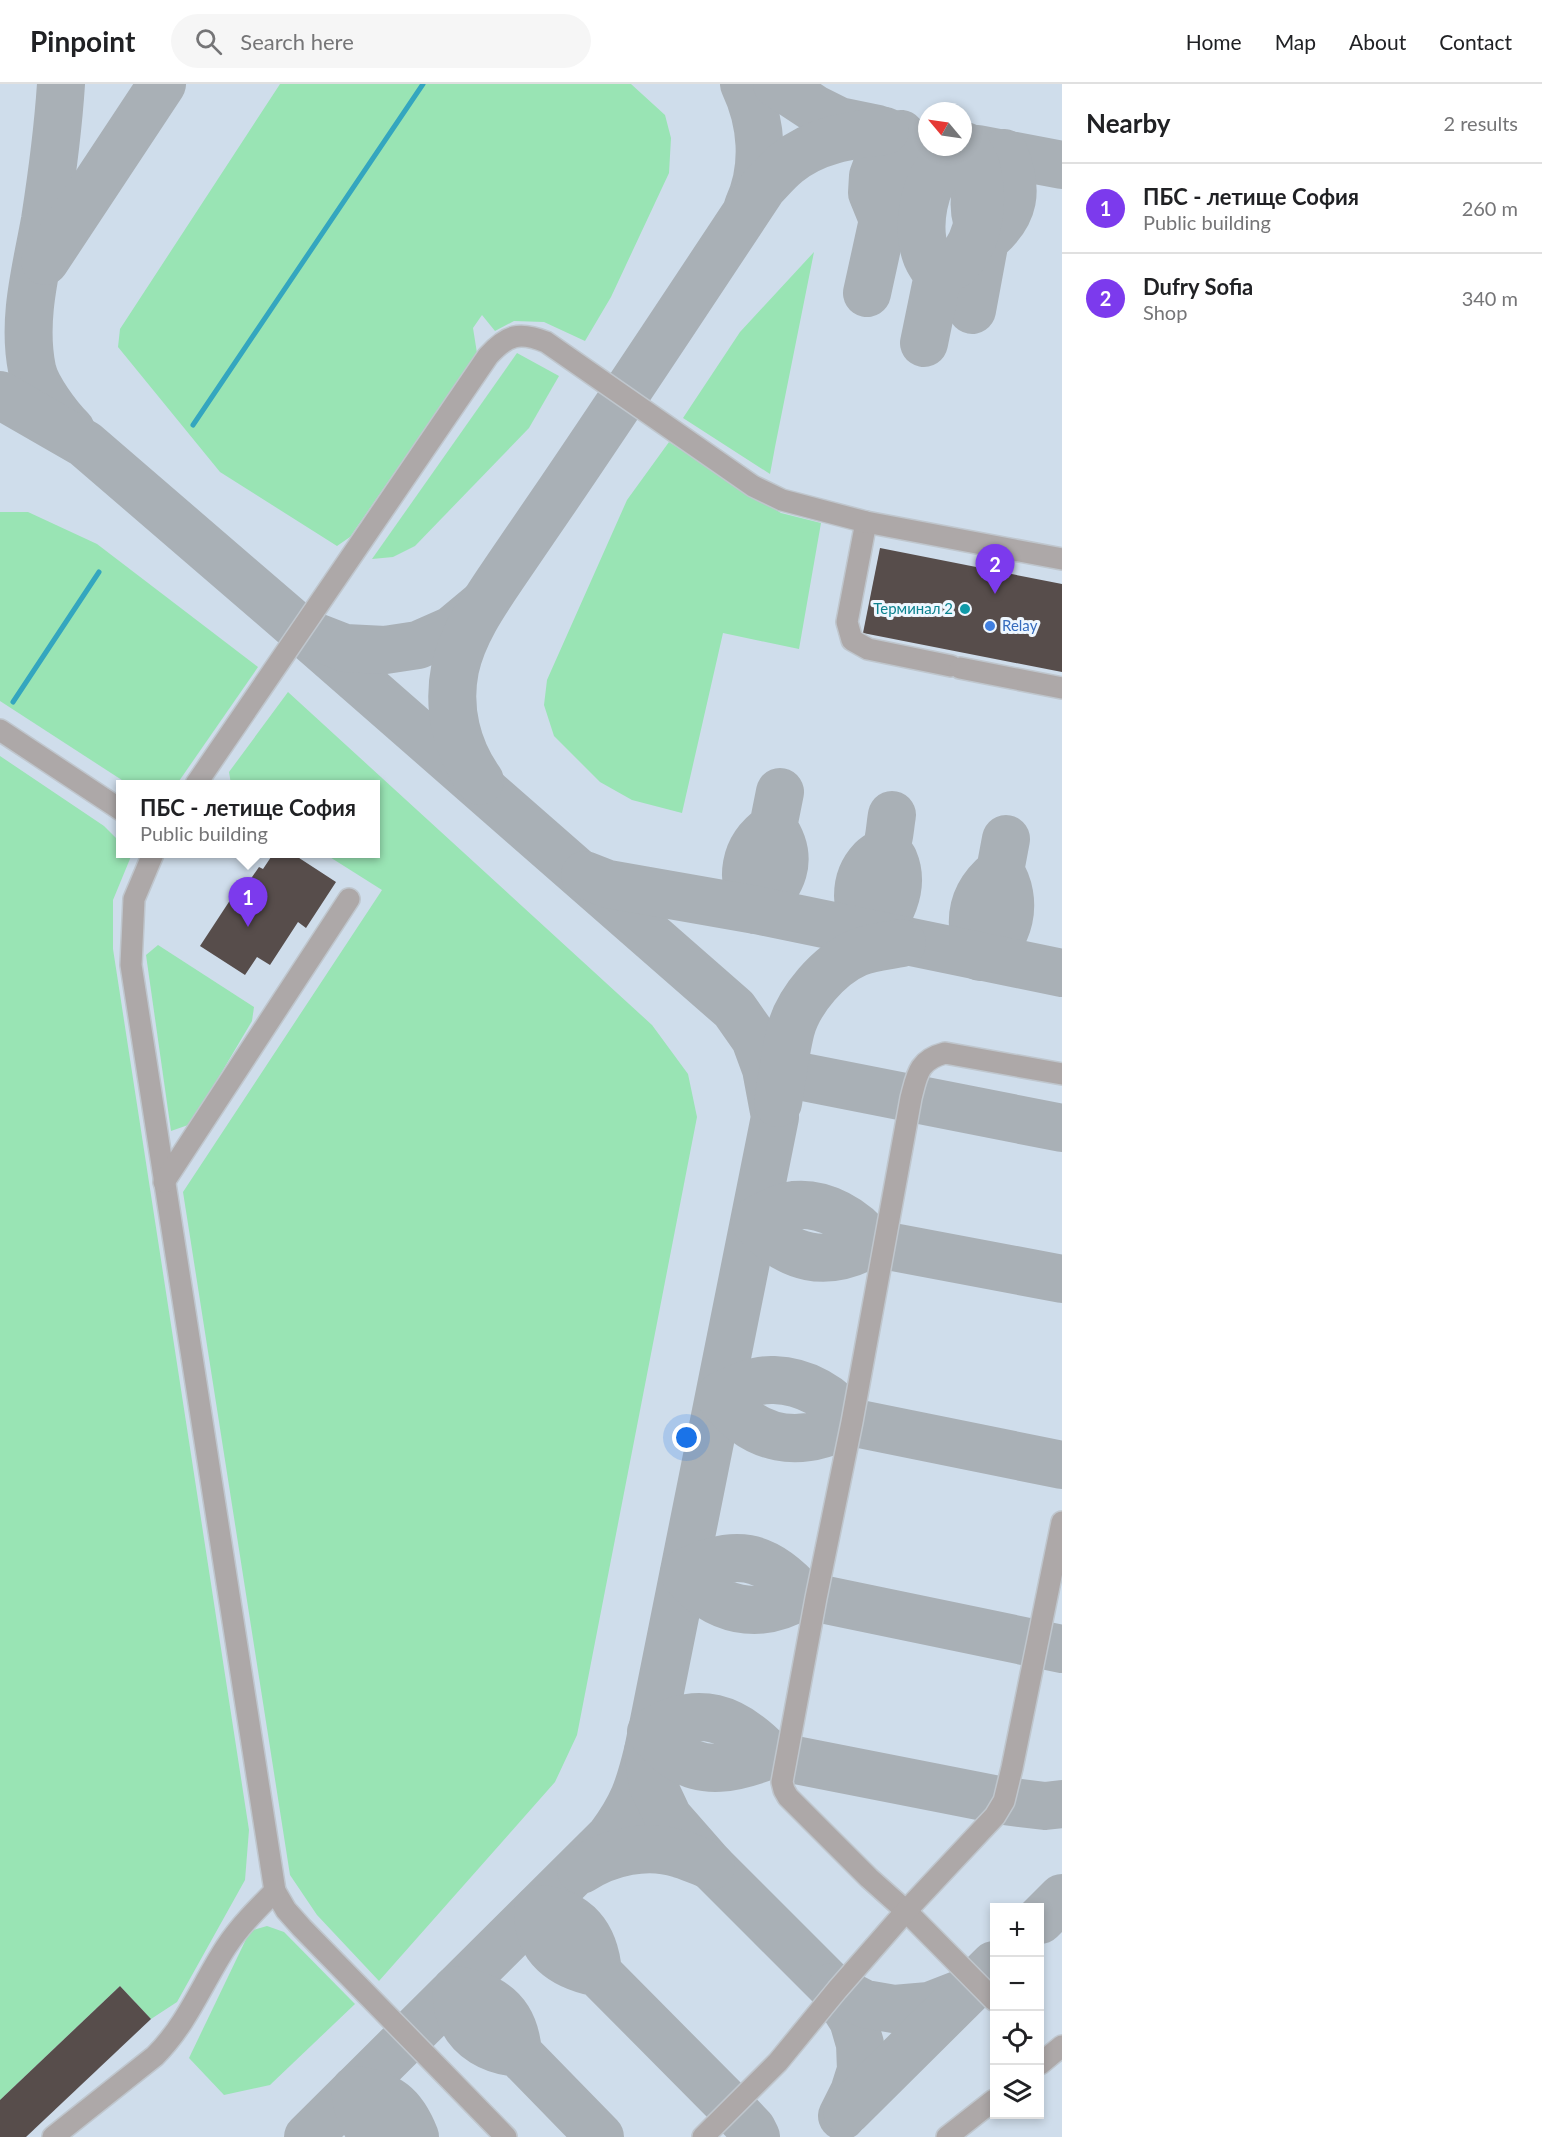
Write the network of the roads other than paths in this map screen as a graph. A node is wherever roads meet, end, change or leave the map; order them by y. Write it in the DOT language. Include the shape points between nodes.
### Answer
graph roads {
  1 [pos="866,522"];
  2 [pos="1062,559"];
  3 [pos="1062,688"];
  4 [pos="0,730"];
  5 [pos="199,780"];
  6 [pos="116,807"];
  7 [pos="151,858"];
  8 [pos="349,899"];
  9 [pos="1062,1074"];
  10 [pos="164,1182"];
  11 [pos="1062,1522"];
  12 [pos="275,1891"];
  13 [pos="906,1911"];
  14 [pos="990,1996"];
  15 [pos="990,2103"];
  16 [pos="53,2137"];
  17 [pos="506,2137"];
  18 [pos="703,2137"];
  19 [pos="947,2137"];
  1 -- 2 [label="lane"];
  1 -- 3 [label="lane" via="847,622 852,640 868,649"];
  1 -- 5 [label="lane" via="782,500 753,486 546,342 531,336 514,336 488,356"];
  4 -- 6 [label="lane"];
  7 -- 10 [label="lane" via="134,898 131,965"];
  8 -- 10 [label="lane"];
  9 -- 13 [label="lane" via="945,1053 924,1063 917,1074 795,1712 784,1790"];
  10 -- 12 [label="lane"];
  11 -- 13 [label="lane" via="1004,1801 996,1816"];
  12 -- 16 [label="lane" via="225,1948 170,2041"];
  12 -- 17 [label="lane" via="302,1928"];
  13 -- 14 [label="lane"];
  13 -- 18 [label="lane" via="778,2062"];
  15 -- 19 [label="lane"];
}
